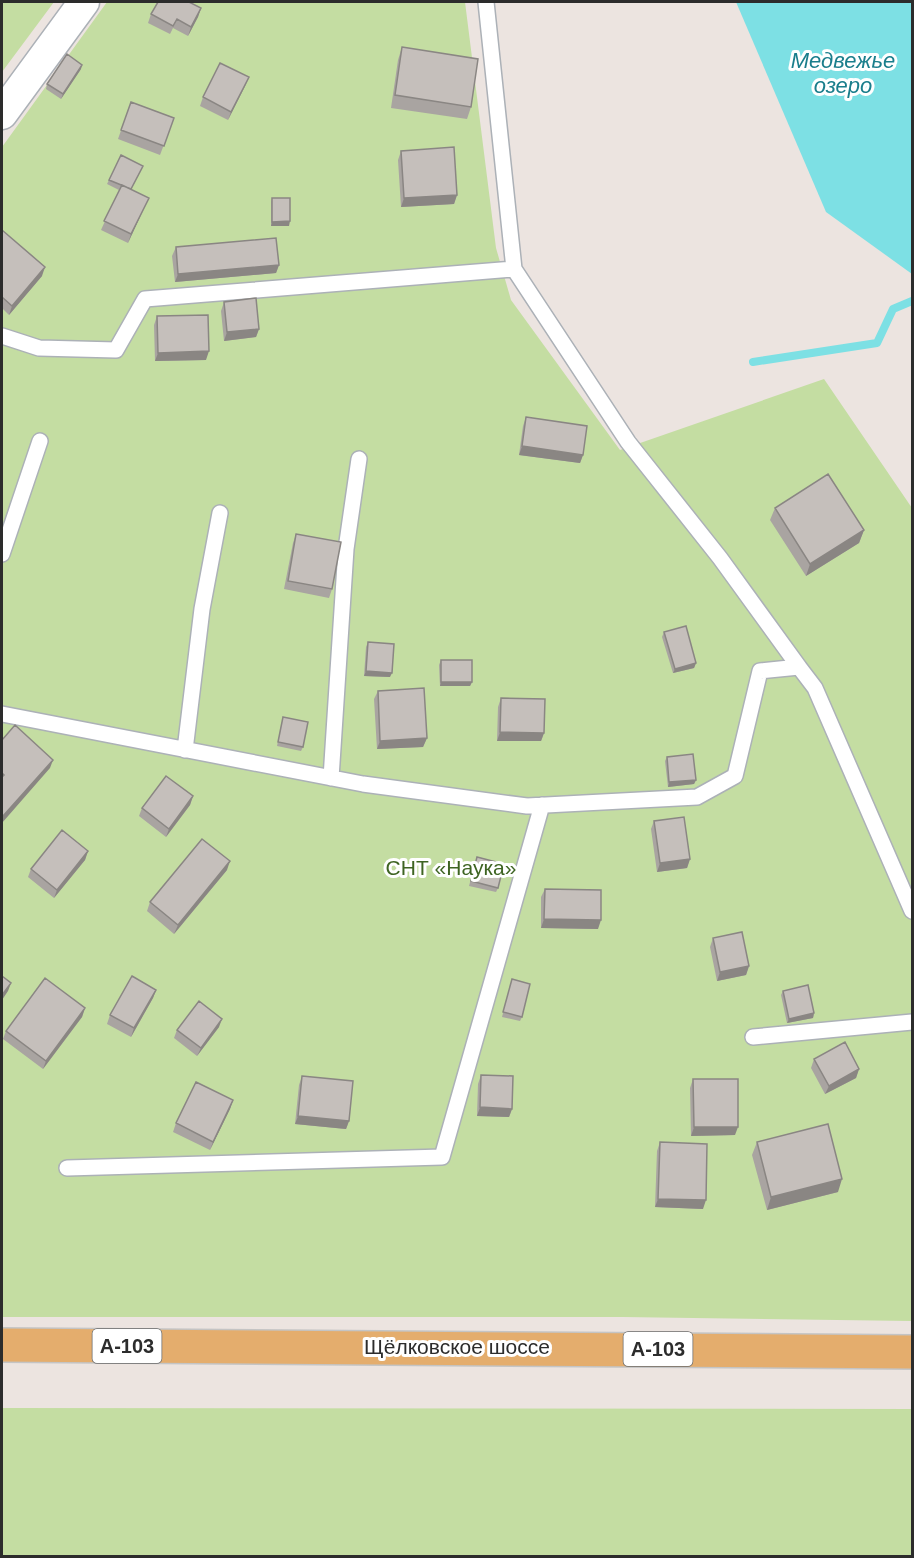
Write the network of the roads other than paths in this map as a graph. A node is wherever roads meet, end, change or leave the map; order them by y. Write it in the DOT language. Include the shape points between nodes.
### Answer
graph roads {
  1 [pos="84,2"];
  2 [pos="486,2"];
  3 [pos="2,114"];
  4 [pos="514,269"];
  5 [pos="2,336"];
  6 [pos="40,441"];
  7 [pos="359,459"];
  8 [pos="220,513"];
  9 [pos="2,554"];
  10 [pos="799,667"];
  11 [pos="2,714"];
  12 [pos="185,750"];
  13 [pos="331,778"];
  14 [pos="542,806"];
  15 [pos="912,911"];
  16 [pos="912,1022"];
  17 [pos="753,1037"];
  18 [pos="66,1167"];
  19 [pos="2,1345"];
  20 [pos="912,1352"];
  1 -- 3 [label="street"];
  2 -- 4 [label="lane"];
  4 -- 5 [label="lane" via="145,300 116,350 39,348"];
  4 -- 10 [label="lane" via="628,442 720,558"];
  6 -- 9 [label="lane"];
  7 -- 13 [label="lane" via="346,549"];
  8 -- 12 [label="lane" via="202,609"];
  10 -- 14 [label="lane" via="760,671 735,776 698,797"];
  10 -- 15 [label="lane" via="815,688"];
  11 -- 12 [label="lane"];
  12 -- 13 [label="lane"];
  13 -- 14 [label="lane"];
  14 -- 18 [label="lane" via="442,1157"];
  16 -- 17 [label="lane"];
  19 -- 20 [label="main road, Щёлковское шоссе / А-103"];
}
